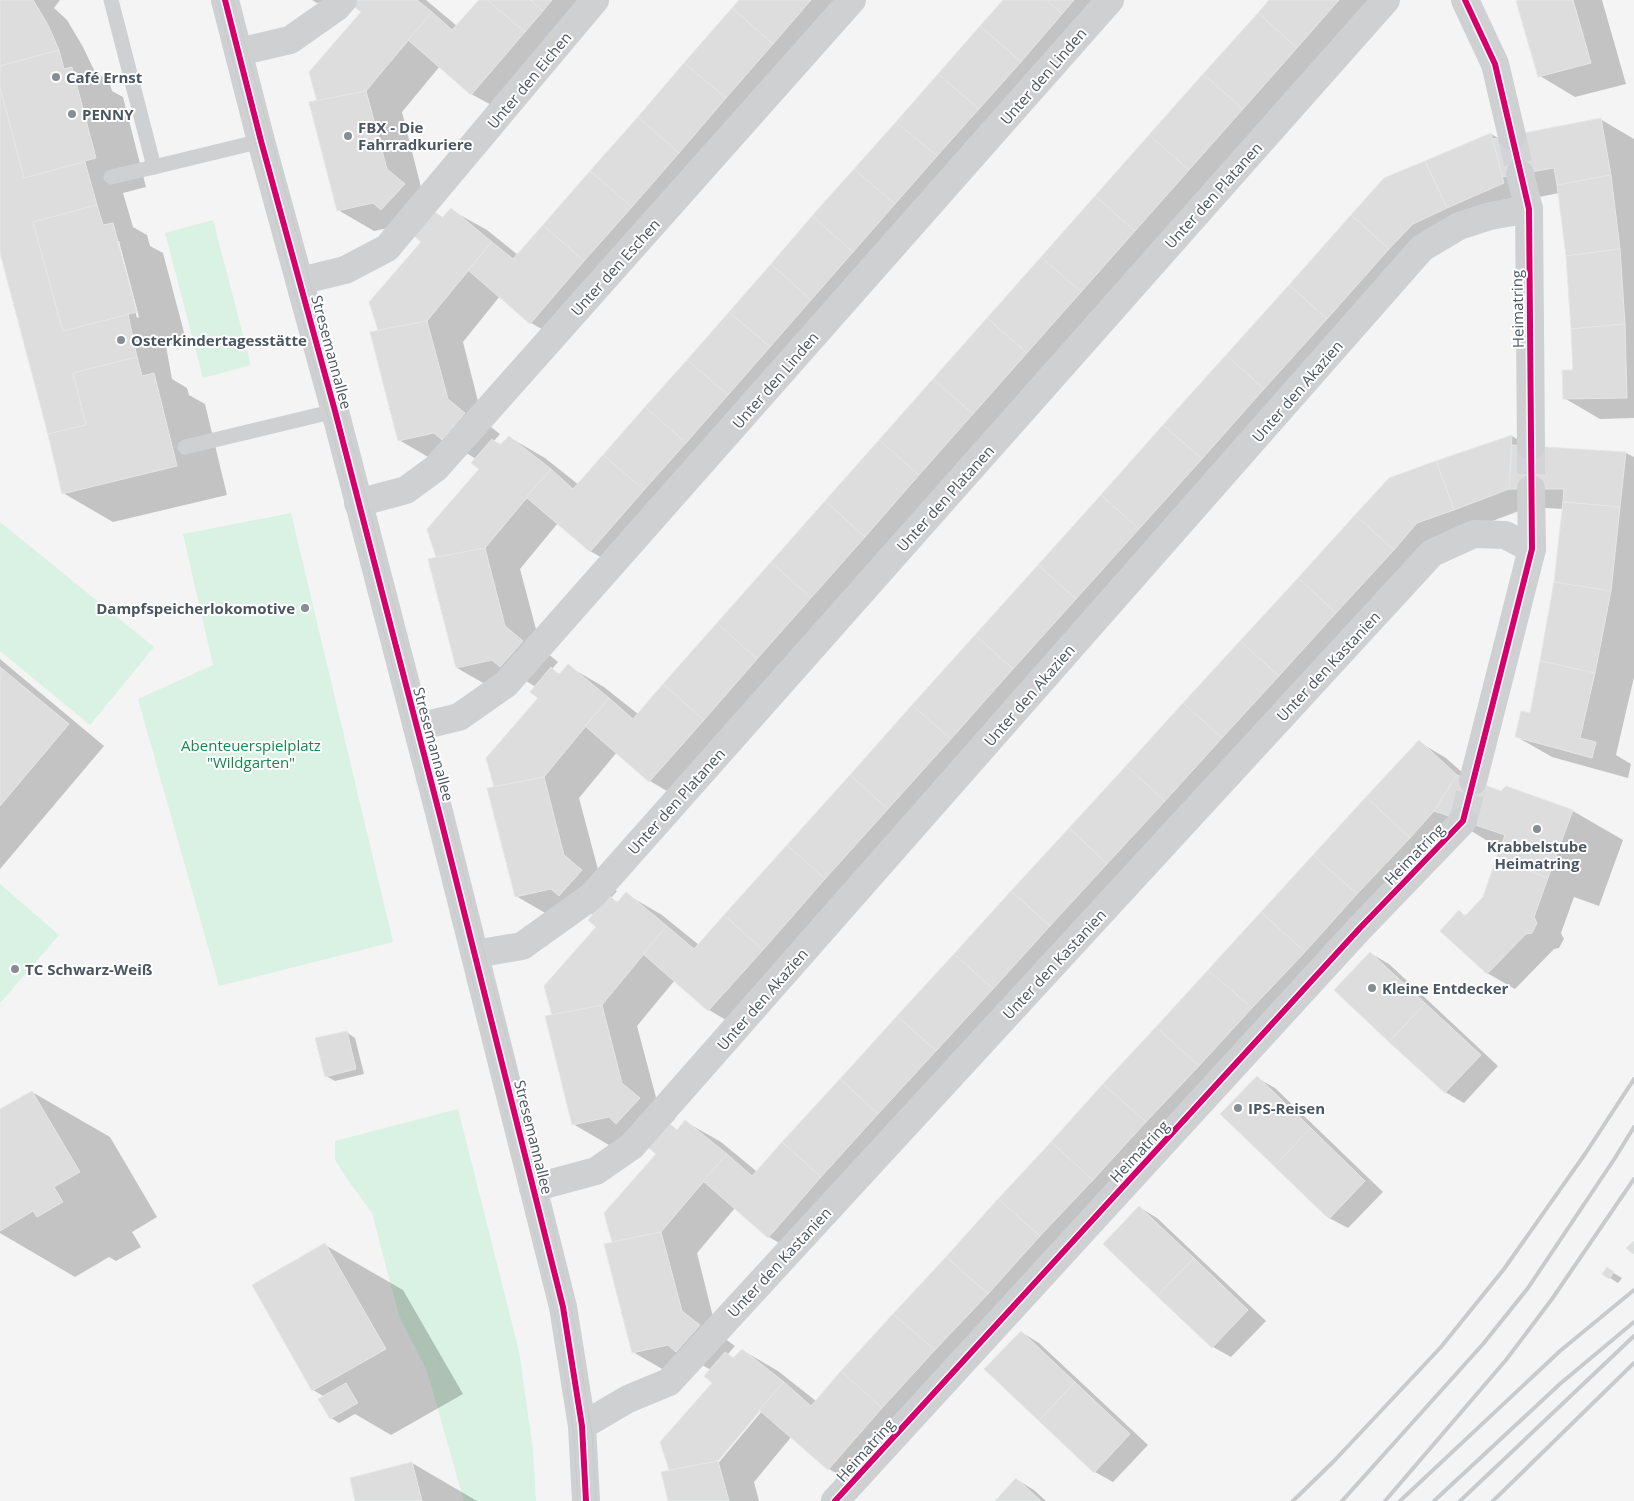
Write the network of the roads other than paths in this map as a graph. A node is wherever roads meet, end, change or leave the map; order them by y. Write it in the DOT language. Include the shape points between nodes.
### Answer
graph roads {
  1 [pos="111,0"];
  2 [pos="225,0"];
  3 [pos="343,0"];
  4 [pos="595,0"];
  5 [pos="852,0"];
  6 [pos="1110,0"];
  7 [pos="1386,0"];
  8 [pos="1465,0"];
  9 [pos="239,52"];
  10 [pos="1512,136"];
  11 [pos="261,140"];
  12 [pos="154,167"];
  13 [pos="1520,174"];
  14 [pos="112,177"];
  15 [pos="1528,209"];
  16 [pos="300,281"];
  17 [pos="335,411"];
  18 [pos="184,446"];
  19 [pos="1531,446"];
  20 [pos="1531,489"];
  21 [pos="358,503"];
  22 [pos="1532,549"];
  23 [pos="416,727"];
  24 [pos="1473,781"];
  25 [pos="1463,821"];
  26 [pos="475,954"];
  27 [pos="533,1188"];
  28 [pos="582,1426"];
  29 [pos="586,1501"];
  30 [pos="835,1501"];
  1 -- 12 [label="lane"];
  2 -- 9 [label="street, Stresemannallee"];
  3 -- 9 [label="street" via="290,40"];
  4 -- 16 [label="street, Unter den Eichen" via="387,248 345,270"];
  5 -- 21 [label="street, Unter den Eschen" via="436,468 406,490"];
  6 -- 23 [label="street, Unter den Linden" via="506,684 459,717"];
  7 -- 26 [label="street, Unter den Platanen" via="592,896 522,946"];
  8 -- 10 [label="street" via="1495,64"];
  9 -- 11 [label="street, Stresemannallee"];
  11 -- 12 [label="lane"];
  11 -- 16 [label="street, Stresemannallee"];
  12 -- 14 [label="lane"];
  13 -- 15 [label="street, Heimatring"];
  15 -- 19 [label="street, Heimatring"];
  15 -- 27 [label="street, Unter den Akazien" via="1459,226 1422,248 632,1146 596,1171"];
  16 -- 17 [label="street, Stresemannallee"];
  17 -- 18 [label="lane"];
  17 -- 21 [label="street, Stresemannallee"];
  20 -- 22 [label="street"];
  21 -- 23 [label="street, Stresemannallee"];
  22 -- 24 [label="street"];
  22 -- 28 [label="street, Unter den Kastanien" via="1505,535 1474,534 1432,553 669,1382 628,1399"];
  23 -- 26 [label="street, Stresemannallee"];
  25 -- 30 [label="street, Heimatring" via="1359,929"];
  26 -- 27 [label="street, Stresemannallee"];
  27 -- 28 [label="street, Stresemannallee" via="563,1307"];
  28 -- 29 [label="street, Stresemannallee"];
}
